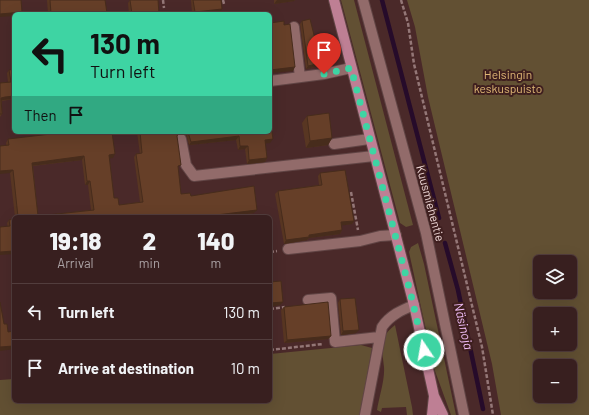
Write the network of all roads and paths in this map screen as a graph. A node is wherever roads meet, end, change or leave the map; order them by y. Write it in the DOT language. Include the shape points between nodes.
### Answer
graph roads {
  1 [pos="164,0"];
  2 [pos="223,0"];
  3 [pos="334,0"];
  4 [pos="363,0"];
  5 [pos="401,0"];
  6 [pos="224,4"];
  7 [pos="164,8"];
  8 [pos="294,28"];
  9 [pos="351,68"];
  10 [pos="300,77"];
  11 [pos="272,81"];
  12 [pos="370,138"];
  13 [pos="182,139"];
  14 [pos="334,144"];
  15 [pos="374,156"];
  16 [pos="351,192"];
  17 [pos="396,235"];
  18 [pos="360,241"];
  19 [pos="288,249"];
  20 [pos="308,300"];
  21 [pos="414,305"];
  22 [pos="272,309"];
  23 [pos="379,337"];
  24 [pos="309,339"];
  25 [pos="335,342"];
  26 [pos="310,347"];
  27 [pos="272,350"];
  28 [pos="434,396"];
  29 [pos="365,415"];
  30 [pos="432,415"];
  31 [pos="443,415"];
  32 [pos="464,415"];
  33 [pos="493,415"];
  1 -- 7 [label="path"];
  2 -- 6 [label="path"];
  3 -- 9 [label="main road"];
  4 -- 32 [label="street, Kuusmiehentie" via="426,233"];
  5 -- 33 [label="path, Kuusmiehentie" via="482,347"];
  8 -- 10 [label="street"];
  9 -- 10 [label="street"];
  9 -- 12 [label="main road"];
  10 -- 11 [label="street"];
  12 -- 14 [label="street"];
  12 -- 15 [label="main road"];
  13 -- 15 [label="street" via="186,165 194,176"];
  15 -- 17 [label="main road"];
  16 -- 18 [label="path"];
  17 -- 18 [label="street"];
  17 -- 21 [label="main road"];
  18 -- 19 [label="street"];
  20 -- 22 [label="path" via="303,306"];
  20 -- 25 [label="street" via="331,298"];
  21 -- 23 [label="street" via="386,320"];
  21 -- 28 [label="main road"];
  23 -- 25 [label="street"];
  23 -- 29 [label="street"];
  24 -- 26 [label="path"];
  25 -- 26 [label="path"];
  26 -- 27 [label="path"];
  28 -- 30 [label="main road"];
  28 -- 31 [label="main road"];
}
